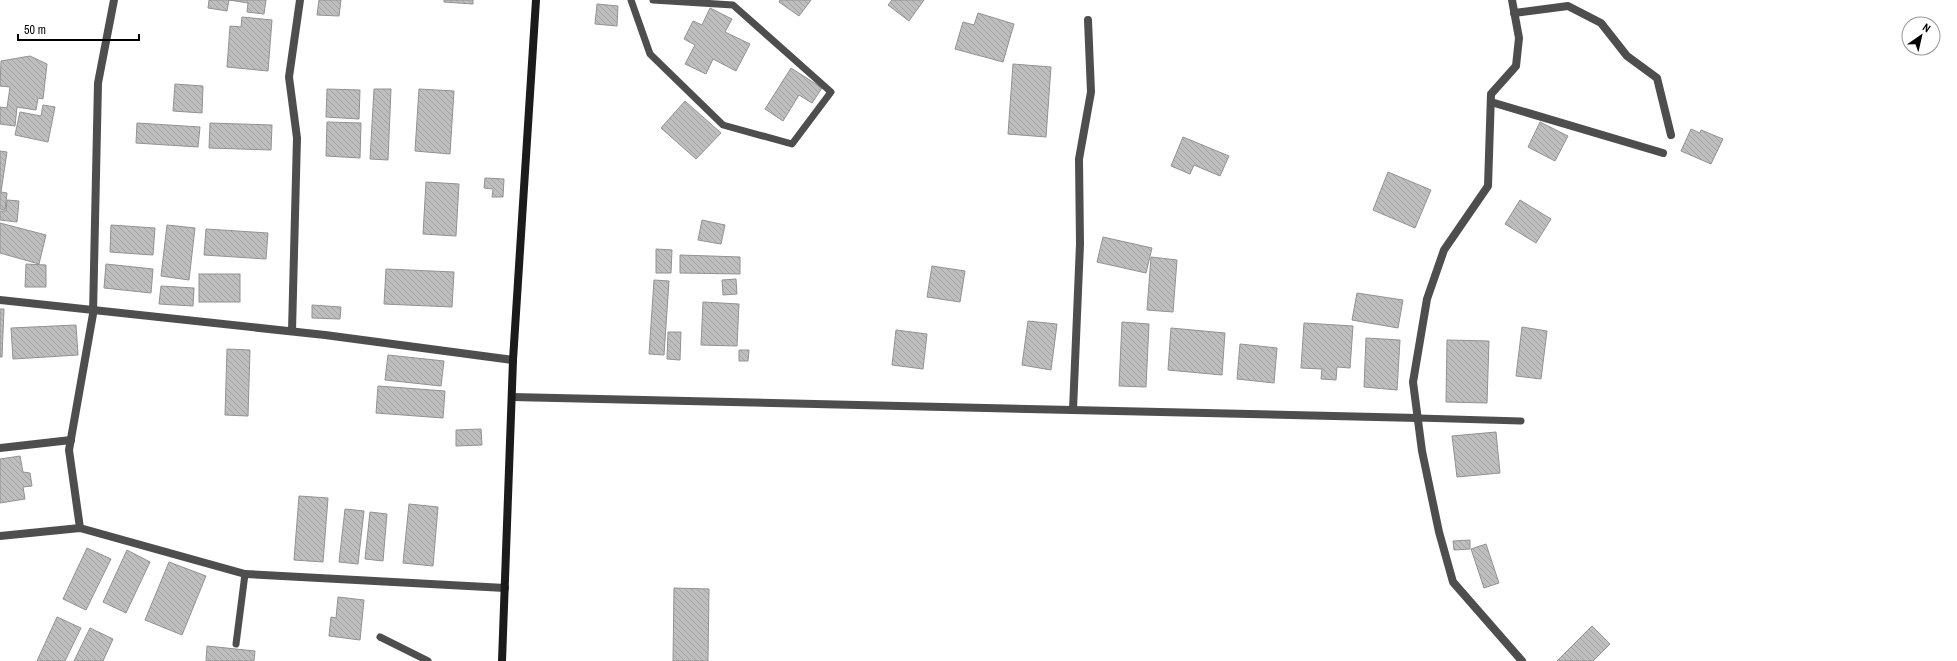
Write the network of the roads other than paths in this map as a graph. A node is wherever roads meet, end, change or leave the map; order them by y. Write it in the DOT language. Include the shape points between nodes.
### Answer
graph roads {
  1 [pos="114,0"];
  2 [pos="300,0"];
  3 [pos="536,0"];
  4 [pos="631,0"];
  5 [pos="653,0"];
  6 [pos="1512,0"];
  7 [pos="1514,13"];
  8 [pos="1088,20"];
  9 [pos="1491,102"];
  10 [pos="1671,135"];
  11 [pos="1663,153"];
  12 [pos="0,300"];
  13 [pos="93,310"];
  14 [pos="292,331"];
  15 [pos="513,360"];
  16 [pos="512,397"];
  17 [pos="1073,410"];
  18 [pos="1418,418"];
  19 [pos="1521,421"];
  20 [pos="71,440"];
  21 [pos="0,448"];
  22 [pos="80,528"];
  23 [pos="0,536"];
  24 [pos="245,574"];
  25 [pos="505,588"];
  26 [pos="380,637"];
  27 [pos="236,644"];
  28 [pos="428,661"];
  29 [pos="502,661"];
  30 [pos="1522,661"];
  1 -- 13 [label="street" via="98,83"];
  2 -- 14 [label="street" via="289,77 297,138"];
  3 -- 15 [label="main road"];
  4 -- 5 [label="lane" via="650,54 723,125 792,144 831,92 733,6"];
  6 -- 7 [label="street"];
  7 -- 9 [label="street" via="1519,38 1516,66 1492,94"];
  7 -- 10 [label="street" via="1568,6 1601,23 1627,56 1657,78"];
  8 -- 17 [label="street" via="1090,92 1079,159 1080,244"];
  9 -- 11 [label="street"];
  9 -- 18 [label="street" via="1488,186 1444,250 1427,299 1414,382"];
  12 -- 13 [label="street"];
  13 -- 14 [label="street"];
  13 -- 20 [label="street"];
  14 -- 15 [label="street"];
  15 -- 16 [label="main road"];
  16 -- 17 [label="street"];
  16 -- 25 [label="main road"];
  17 -- 18 [label="street"];
  18 -- 19 [label="lane"];
  18 -- 30 [label="street" via="1422,451 1453,582"];
  20 -- 21 [label="street"];
  20 -- 22 [label="street" via="69,450"];
  22 -- 23 [label="street"];
  22 -- 24 [label="street"];
  24 -- 25 [label="street"];
  24 -- 27 [label="lane"];
  25 -- 29 [label="main road"];
  26 -- 28 [label="lane"];
}
